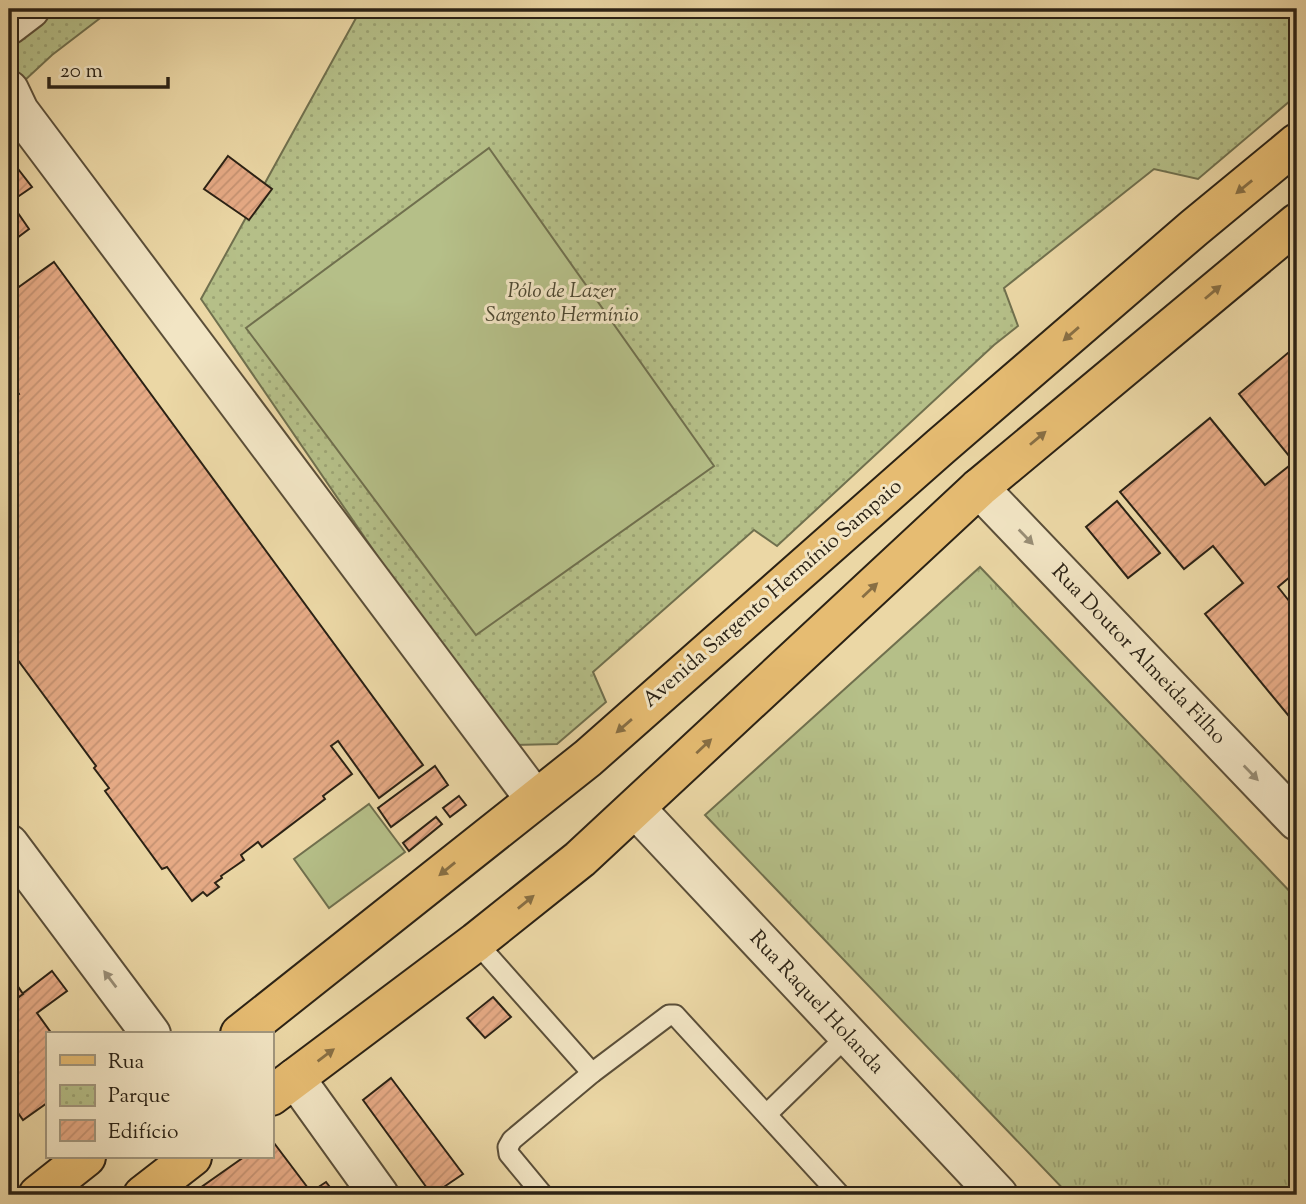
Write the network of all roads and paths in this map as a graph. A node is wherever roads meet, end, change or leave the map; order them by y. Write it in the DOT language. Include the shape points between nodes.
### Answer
graph roads {
  1 [pos="30,9"];
  2 [pos="9,25"];
  3 [pos="9,90"];
  4 [pos="1297,143"];
  5 [pos="1297,223"];
  6 [pos="979,488"];
  7 [pos="535,799"];
  8 [pos="636,809"];
  9 [pos="1297,821"];
  10 [pos="9,844"];
  11 [pos="476,942"];
  12 [pos="150,1032"];
  13 [pos="243,1032"];
  14 [pos="847,1036"];
  15 [pos="592,1073"];
  16 [pos="283,1087"];
  17 [pos="767,1114"];
  18 [pos="85,1158"];
  19 [pos="191,1158"];
  20 [pos="38,1195"];
  21 [pos="143,1195"];
  22 [pos="379,1195"];
  23 [pos="543,1195"];
  24 [pos="841,1195"];
  25 [pos="998,1195"];
  1 -- 2 [label="street"];
  3 -- 7 [label="street" via="19,111"];
  4 -- 7 [label="main road, Avenida Sargento Hermínio Sampaio, one-way"];
  6 -- 5 [label="main road, one-way"];
  8 -- 6 [label="main road, one-way"];
  6 -- 9 [label="street, Rua Doutor Almeida Filho, one-way"];
  7 -- 13 [label="main road, Avenida Sargento Hermínio Sampaio, one-way"];
  11 -- 8 [label="main road, one-way"];
  8 -- 14 [label="street, Rua Raquel Holanda"];
  12 -- 10 [label="street, one-way"];
  11 -- 15 [label="lane"];
  16 -- 11 [label="main road, one-way"];
  14 -- 17 [label="lane"];
  14 -- 25 [label="street, Rua Raquel Holanda"];
  15 -- 17 [label="lane" via="663,1017 675,1015"];
  15 -- 23 [label="lane" via="508,1147"];
  16 -- 22 [label="street"];
  17 -- 24 [label="lane"];
  18 -- 20 [label="main road"];
  19 -- 21 [label="main road"];
}
